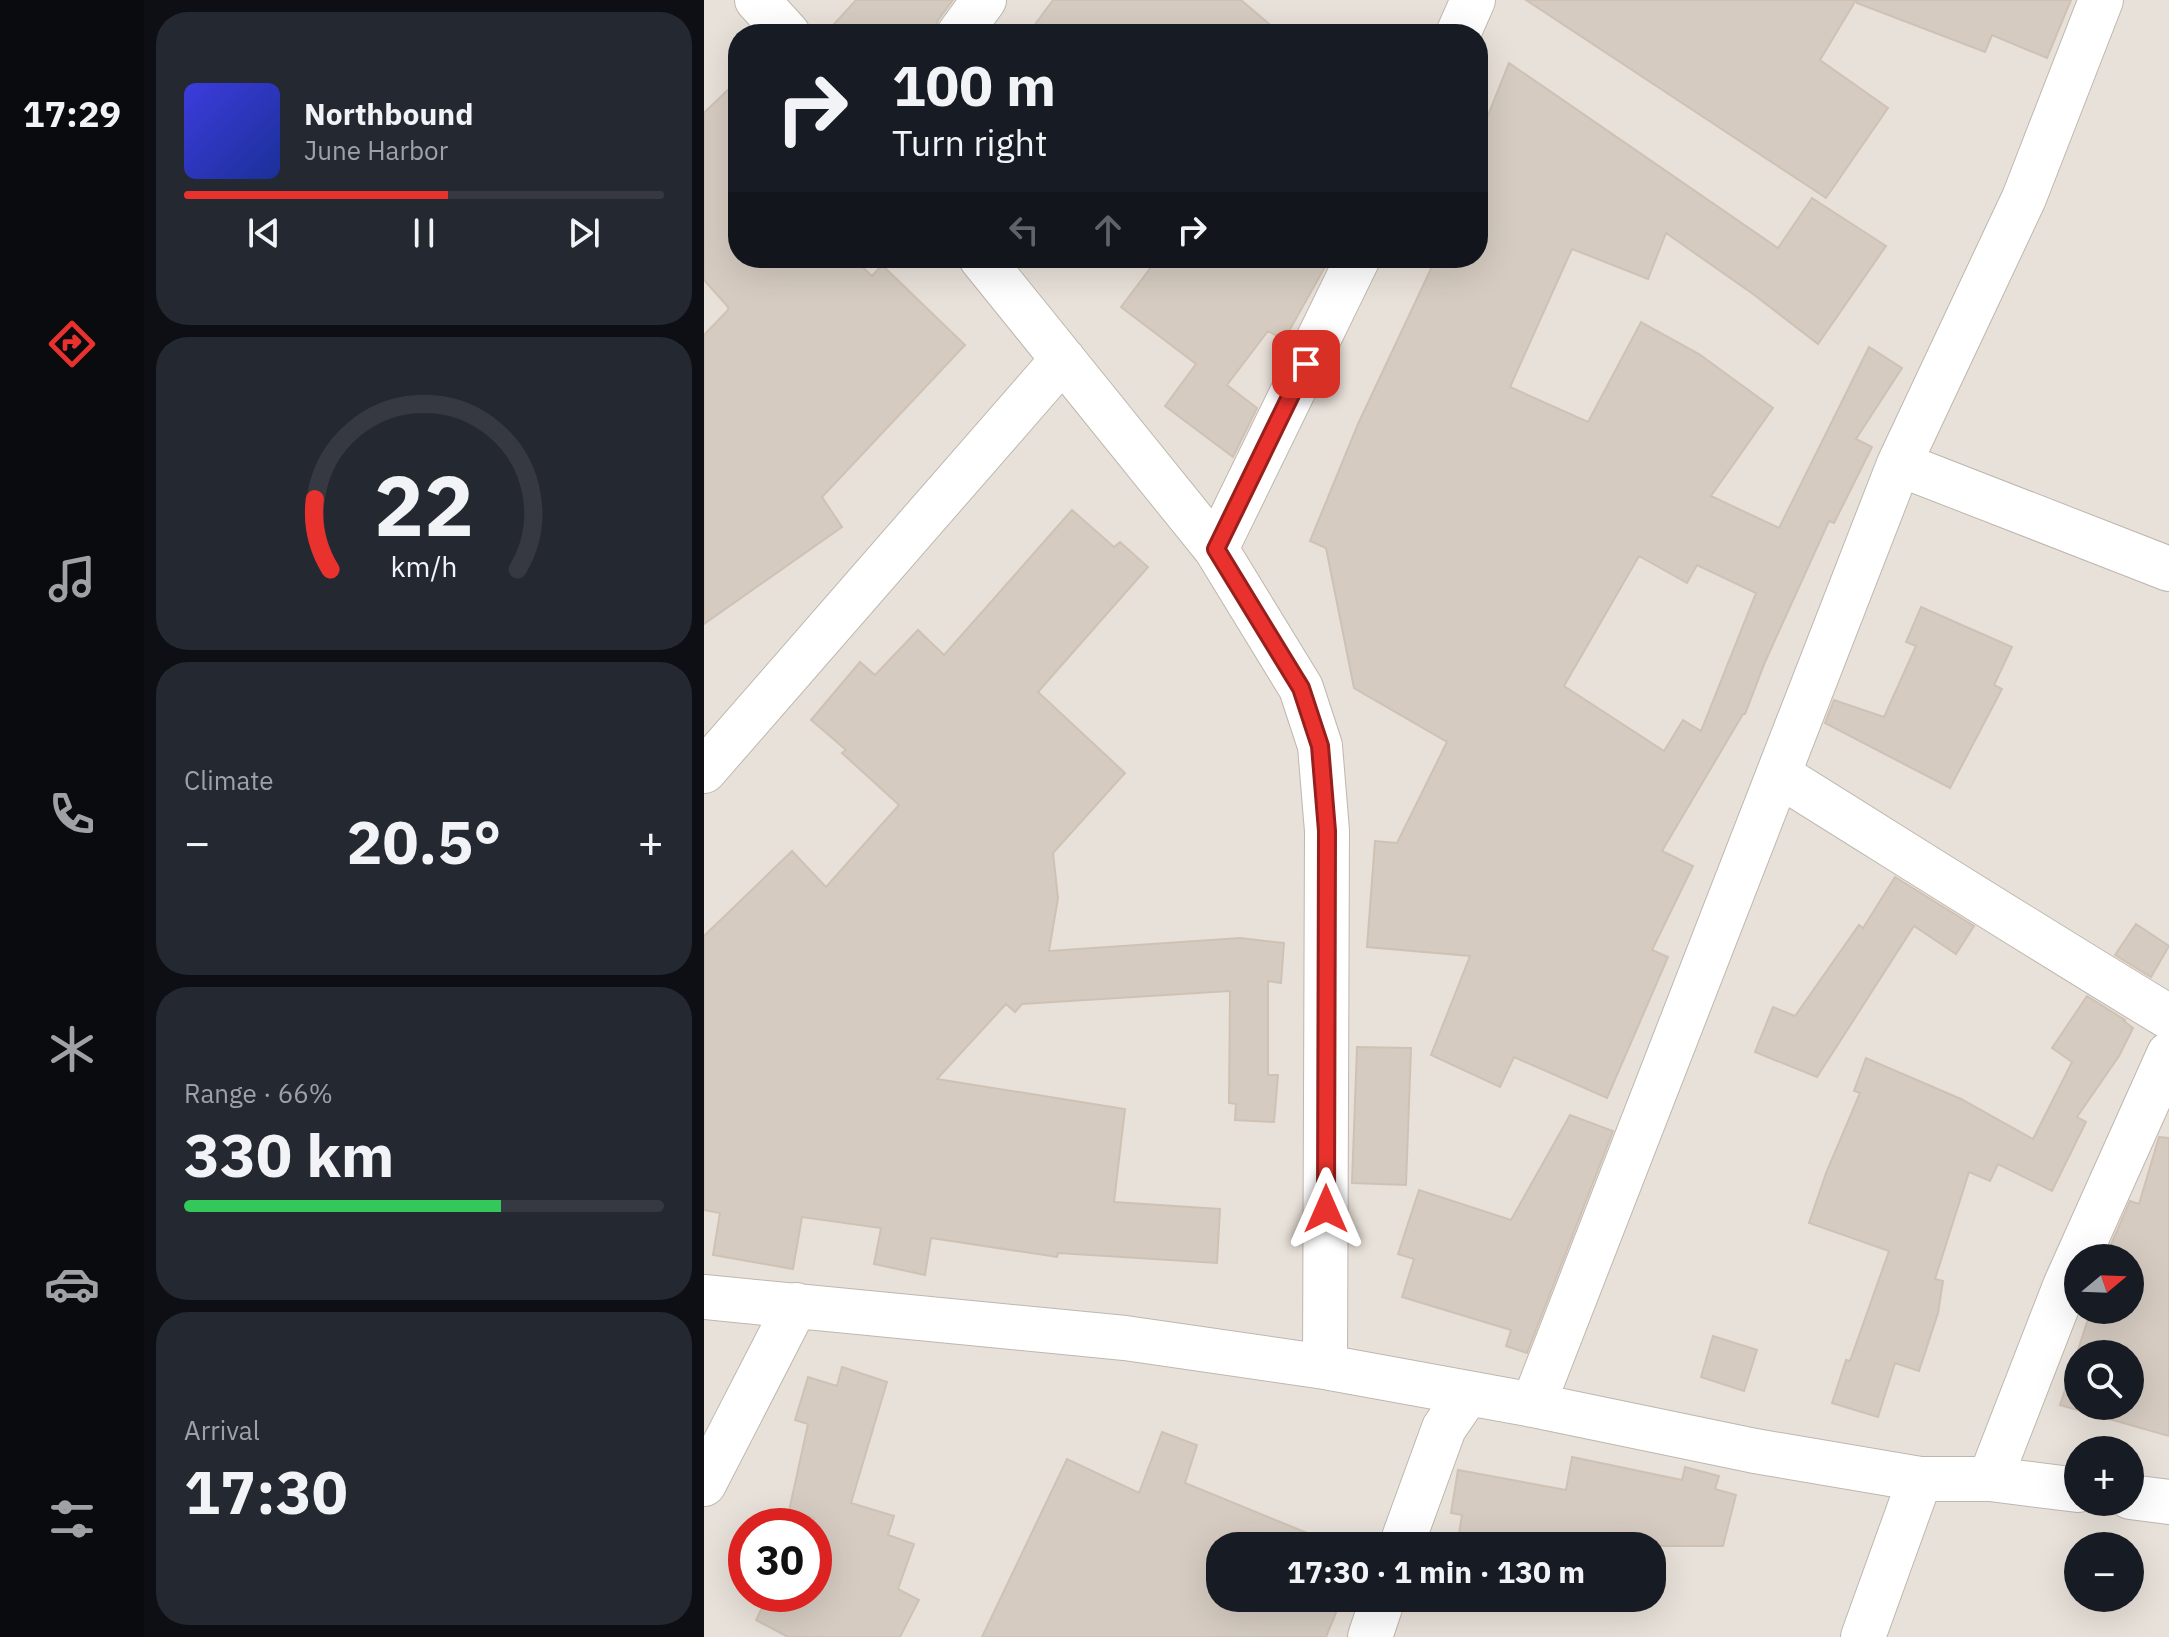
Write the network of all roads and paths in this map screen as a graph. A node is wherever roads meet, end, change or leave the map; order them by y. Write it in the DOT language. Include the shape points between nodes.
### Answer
graph roads {
  1 [pos="757,0"];
  2 [pos="984,0"];
  3 [pos="1473,0"];
  4 [pos="2101,0"];
  5 [pos="779,24"];
  6 [pos="966,24"];
  7 [pos="1462,24"];
  8 [pos="989,268"];
  9 [pos="1353,268"];
  10 [pos="1063,359"];
  11 [pos="1899,464"];
  12 [pos="1216,549"];
  13 [pos="2169,569"];
  14 [pos="704,771"];
  15 [pos="1779,775"];
  16 [pos="2169,1017"];
  17 [pos="2169,1054"];
  18 [pos="704,1297"];
  19 [pos="796,1305"];
  20 [pos="1325,1367"];
  21 [pos="1468,1393"];
  22 [pos="1533,1405"];
  23 [pos="1920,1479"];
  24 [pos="1990,1479"];
  25 [pos="704,1484"];
  26 [pos="2064,1488"];
  27 [pos="2144,1499"];
  28 [pos="2169,1502"];
  29 [pos="1406,1532"];
  30 [pos="1378,1612"];
  31 [pos="1370,1637"];
  32 [pos="1863,1637"];
  1 -- 5 [label="street"];
  2 -- 6 [label="street"];
  3 -- 7 [label="street"];
  4 -- 11 [label="street" via="2024,198"];
  8 -- 10 [label="street"];
  9 -- 12 [label="street"];
  10 -- 12 [label="street"];
  10 -- 14 [label="street"];
  11 -- 13 [label="street"];
  11 -- 15 [label="street"];
  12 -- 20 [label="street" via="1301,688 1320,746 1327,831"];
  15 -- 16 [label="street"];
  15 -- 22 [label="street"];
  17 -- 24 [label="street" via="2065,1286"];
  18 -- 19 [label="street"];
  19 -- 20 [label="street" via="1125,1338"];
  19 -- 25 [label="street"];
  20 -- 21 [label="street"];
  21 -- 22 [label="street"];
  21 -- 29 [label="street" via="1444,1428"];
  22 -- 23 [label="street"];
  23 -- 24 [label="street"];
  23 -- 32 [label="street"];
  24 -- 26 [label="street"];
  27 -- 28 [label="street"];
  30 -- 31 [label="street"];
}
